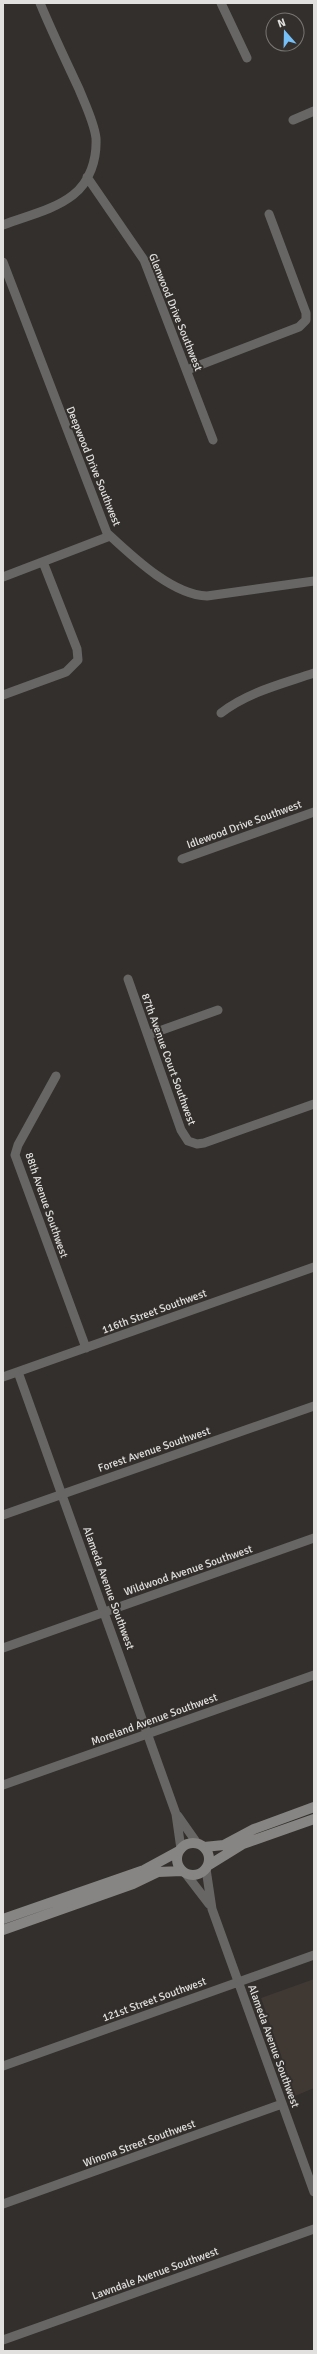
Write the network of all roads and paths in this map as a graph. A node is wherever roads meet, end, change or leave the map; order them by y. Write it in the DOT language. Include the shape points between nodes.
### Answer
graph roads {
  1 [pos="40,3"];
  2 [pos="221,3"];
  3 [pos="247,58"];
  4 [pos="314,111"];
  5 [pos="293,120"];
  6 [pos="87,177"];
  7 [pos="269,214"];
  8 [pos="3,225"];
  9 [pos="3,262"];
  10 [pos="187,370"];
  11 [pos="213,440"];
  12 [pos="110,536"];
  13 [pos="43,562"];
  14 [pos="3,577"];
  15 [pos="314,581"];
  16 [pos="314,673"];
  17 [pos="3,695"];
  18 [pos="221,713"];
  19 [pos="314,812"];
  20 [pos="182,859"];
  21 [pos="128,979"];
  22 [pos="218,1010"];
  23 [pos="148,1035"];
  24 [pos="56,1076"];
  25 [pos="314,1104"];
  26 [pos="314,1267"];
  27 [pos="86,1348"];
  28 [pos="18,1372"];
  29 [pos="3,1377"];
  30 [pos="314,1406"];
  31 [pos="62,1494"];
  32 [pos="3,1515"];
  33 [pos="314,1538"];
  34 [pos="105,1612"];
  35 [pos="3,1648"];
  36 [pos="314,1675"];
  37 [pos="149,1733"];
  38 [pos="3,1785"];
  39 [pos="314,1807"];
  40 [pos="176,1814"];
  41 [pos="314,1819"];
  42 [pos="200,1845"];
  43 [pos="180,1850"];
  44 [pos="207,1867"];
  45 [pos="184,1872"];
  46 [pos="212,1908"];
  47 [pos="3,1919"];
  48 [pos="3,1930"];
  49 [pos="314,1955"];
  50 [pos="238,1981"];
  51 [pos="3,2066"];
  52 [pos="282,2104"];
  53 [pos="314,2192"];
  54 [pos="3,2204"];
  55 [pos="314,2229"];
  56 [pos="3,2340"];
  1 -- 6 [label="street" via="94,129 95,157"];
  2 -- 3 [label="street"];
  4 -- 5 [label="street"];
  6 -- 8 [label="street" via="78,191 65,201"];
  6 -- 10 [label="street, Glenwood Drive Southwest" via="144,260"];
  7 -- 10 [label="street" via="306,313 304,324"];
  9 -- 12 [label="street, Deepwood Drive Southwest" via="104,528"];
  10 -- 11 [label="street, Glenwood Drive Southwest"];
  12 -- 13 [label="street"];
  12 -- 15 [label="street, Deepwood Drive Southwest" via="170,583 191,594 207,596"];
  13 -- 14 [label="street"];
  13 -- 17 [label="street" via="77,649 76,663 66,672"];
  16 -- 18 [label="street" via="264,689 236,702"];
  19 -- 20 [label="street, Idlewood Drive Southwest"];
  21 -- 23 [label="street, 87th Avenue Court Southwest"];
  22 -- 23 [label="street"];
  23 -- 25 [label="street, 87th Avenue Court Southwest" via="184,1137 191,1143 204,1143"];
  24 -- 27 [label="street, 88th Avenue Southwest" via="18,1145 16,1155"];
  26 -- 27 [label="street, 116th Street Southwest"];
  27 -- 28 [label="street, 116th Street Southwest"];
  28 -- 29 [label="street, 116th Street Southwest"];
  28 -- 31 [label="street, Alameda Avenue Southwest"];
  30 -- 31 [label="street, Forest Avenue Southwest"];
  31 -- 32 [label="street, Forest Avenue Southwest"];
  31 -- 34 [label="street, Alameda Avenue Southwest"];
  33 -- 34 [label="street, Wildwood Avenue Southwest"];
  34 -- 35 [label="street, Wildwood Avenue Southwest"];
  34 -- 37 [label="street, Alameda Avenue Southwest"];
  36 -- 37 [label="street, Moreland Avenue Southwest"];
  37 -- 38 [label="street, Moreland Avenue Southwest"];
  37 -- 40 [label="street, Alameda Avenue Southwest"];
  39 -- 42 [label="main road" via="254,1829 224,1845"];
  40 -- 42 [label="street, Alameda Avenue Southwest"];
  40 -- 43 [label="street, Alameda Avenue Southwest"];
  41 -- 44 [label="main road" via="244,1844"];
  42 -- 43 [label="main road" via="187,1844"];
  42 -- 44 [label="main road" via="209,1854"];
  43 -- 45 [label="main road" via="177,1861"];
  43 -- 47 [label="main road" via="144,1870"];
  44 -- 45 [label="main road" via="197,1875"];
  44 -- 46 [label="street, Alameda Avenue Southwest"];
  45 -- 46 [label="street, Alameda Avenue Southwest"];
  45 -- 48 [label="main road" via="158,1872 133,1884"];
  46 -- 50 [label="street, Alameda Avenue Southwest"];
  49 -- 50 [label="street, 121st Street Southwest"];
  50 -- 51 [label="street, 121st Street Southwest"];
  50 -- 52 [label="street, Alameda Avenue Southwest"];
  52 -- 53 [label="street, Alameda Avenue Southwest"];
  52 -- 54 [label="street, Winona Street Southwest"];
  55 -- 56 [label="street, Lawndale Avenue Southwest"];
}
